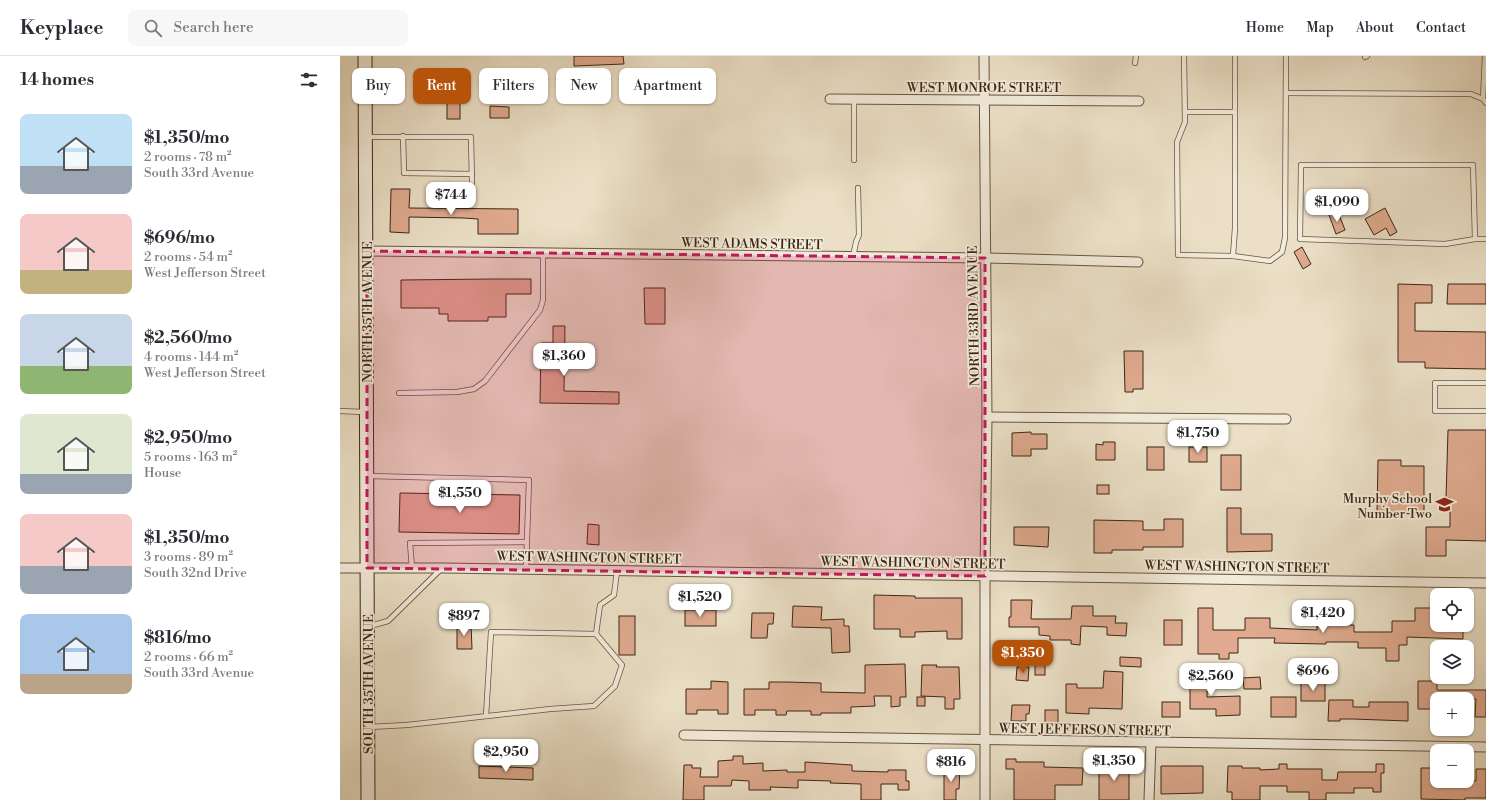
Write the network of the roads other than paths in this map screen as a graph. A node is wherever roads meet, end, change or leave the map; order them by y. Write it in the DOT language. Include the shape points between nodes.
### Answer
graph roads {
  1 [pos="365,56"];
  2 [pos="984,56"];
  3 [pos="1136,56"];
  4 [pos="1184,56"];
  5 [pos="1235,56"];
  6 [pos="1286,56"];
  7 [pos="1485,56"];
  8 [pos="1135,63"];
  9 [pos="1286,93"];
  10 [pos="830,99"];
  11 [pos="854,99"];
  12 [pos="984,100"];
  13 [pos="1139,101"];
  14 [pos="1484,101"];
  15 [pos="1185,112"];
  16 [pos="1235,112"];
  17 [pos="403,136"];
  18 [pos="366,137"];
  19 [pos="854,160"];
  20 [pos="472,174"];
  21 [pos="472,183"];
  22 [pos="858,188"];
  23 [pos="1475,239"];
  24 [pos="1486,239"];
  25 [pos="367,251"];
  26 [pos="543,253"];
  27 [pos="1233,256"];
  28 [pos="853,257"];
  29 [pos="985,258"];
  30 [pos="1138,262"];
  31 [pos="1486,384"];
  32 [pos="400,393"];
  33 [pos="340,411"];
  34 [pos="1486,411"];
  35 [pos="367,412"];
  36 [pos="987,417"];
  37 [pos="1286,419"];
  38 [pos="367,476"];
  39 [pos="527,542"];
  40 [pos="340,568"];
  41 [pos="367,568"];
  42 [pos="412,568"];
  43 [pos="442,568"];
  44 [pos="526,569"];
  45 [pos="617,571"];
  46 [pos="985,576"];
  47 [pos="1486,583"];
  48 [pos="368,626"];
  49 [pos="596,634"];
  50 [pos="486,716"];
  51 [pos="368,727"];
  52 [pos="684,735"];
  53 [pos="985,740"];
  54 [pos="1151,742"];
  55 [pos="1486,747"];
  56 [pos="368,800"];
  57 [pos="985,800"];
  58 [pos="1150,800"];
  1 -- 18 [label="main road, NORTH 35TH AVENUE"];
  2 -- 12 [label="street, NORTH 33RD AVENUE"];
  3 -- 8 [label="lane"];
  4 -- 15 [label="lane"];
  5 -- 16 [label="lane"];
  6 -- 9 [label="lane"];
  7 -- 14 [label="lane"];
  9 -- 14 [label="lane" via="1471,94"];
  9 -- 27 [label="lane" via="1285,238 1282,252 1270,260"];
  10 -- 11 [label="street, WEST MONROE STREET"];
  11 -- 12 [label="street, WEST MONROE STREET"];
  11 -- 19 [label="lane"];
  12 -- 13 [label="street, WEST MONROE STREET"];
  12 -- 29 [label="street, NORTH 33RD AVENUE"];
  15 -- 16 [label="lane"];
  15 -- 27 [label="lane" via="1185,122 1177,142 1178,255"];
  16 -- 27 [label="lane"];
  17 -- 18 [label="lane"];
  17 -- 20 [label="lane" via="471,138"];
  17 -- 20 [label="lane" via="404,173"];
  18 -- 25 [label="main road, NORTH 35TH AVENUE"];
  20 -- 21 [label="lane"];
  22 -- 28 [label="lane" via="859,235"];
  23 -- 23 [label="lane" via="1445,244 1300,239 1301,165 1472,165"];
  23 -- 24 [label="lane"];
  25 -- 26 [label="street, WEST ADAMS STREET"];
  25 -- 35 [label="main road, NORTH 35TH AVENUE"];
  26 -- 28 [label="street, WEST ADAMS STREET"];
  26 -- 32 [label="lane" via="543,300 540,310 485,381 474,389 457,392"];
  28 -- 29 [label="street, WEST ADAMS STREET"];
  29 -- 30 [label="street, WEST ADAMS STREET"];
  29 -- 36 [label="street, NORTH 33RD AVENUE"];
  31 -- 34 [label="lane" via="1435,383 1435,411"];
  33 -- 35 [label="lane"];
  35 -- 38 [label="main road, NORTH 35TH AVENUE"];
  36 -- 37 [label="street"];
  36 -- 46 [label="street, NORTH 33RD AVENUE"];
  38 -- 39 [label="lane" via="529,480"];
  38 -- 41 [label="main road, NORTH 35TH AVENUE"];
  39 -- 42 [label="lane" via="410,543"];
  39 -- 44 [label="lane"];
  40 -- 41 [label="street, WEST WASHINGTON STREET"];
  41 -- 42 [label="street, WEST WASHINGTON STREET"];
  41 -- 48 [label="main road, SOUTH 35TH AVENUE"];
  42 -- 43 [label="street, WEST WASHINGTON STREET"];
  43 -- 44 [label="street, WEST WASHINGTON STREET"];
  43 -- 48 [label="lane" via="388,621"];
  44 -- 45 [label="street, WEST WASHINGTON STREET"];
  45 -- 46 [label="street, WEST WASHINGTON STREET"];
  45 -- 49 [label="lane" via="614,595 600,605"];
  46 -- 47 [label="street, WEST WASHINGTON STREET"];
  46 -- 53 [label="street, NORTH 33RD AVENUE"];
  48 -- 51 [label="main road, SOUTH 35TH AVENUE"];
  49 -- 50 [label="lane" via="491,632"];
  49 -- 50 [label="lane" via="622,666 615,686 594,706"];
  50 -- 51 [label="lane"];
  51 -- 56 [label="main road, SOUTH 35TH AVENUE"];
  52 -- 53 [label="street, WEST JEFFERSON STREET"];
  53 -- 54 [label="street, WEST JEFFERSON STREET"];
  53 -- 57 [label="street, NORTH 33RD AVENUE"];
  54 -- 55 [label="street, WEST JEFFERSON STREET"];
  54 -- 58 [label="street"];
}
